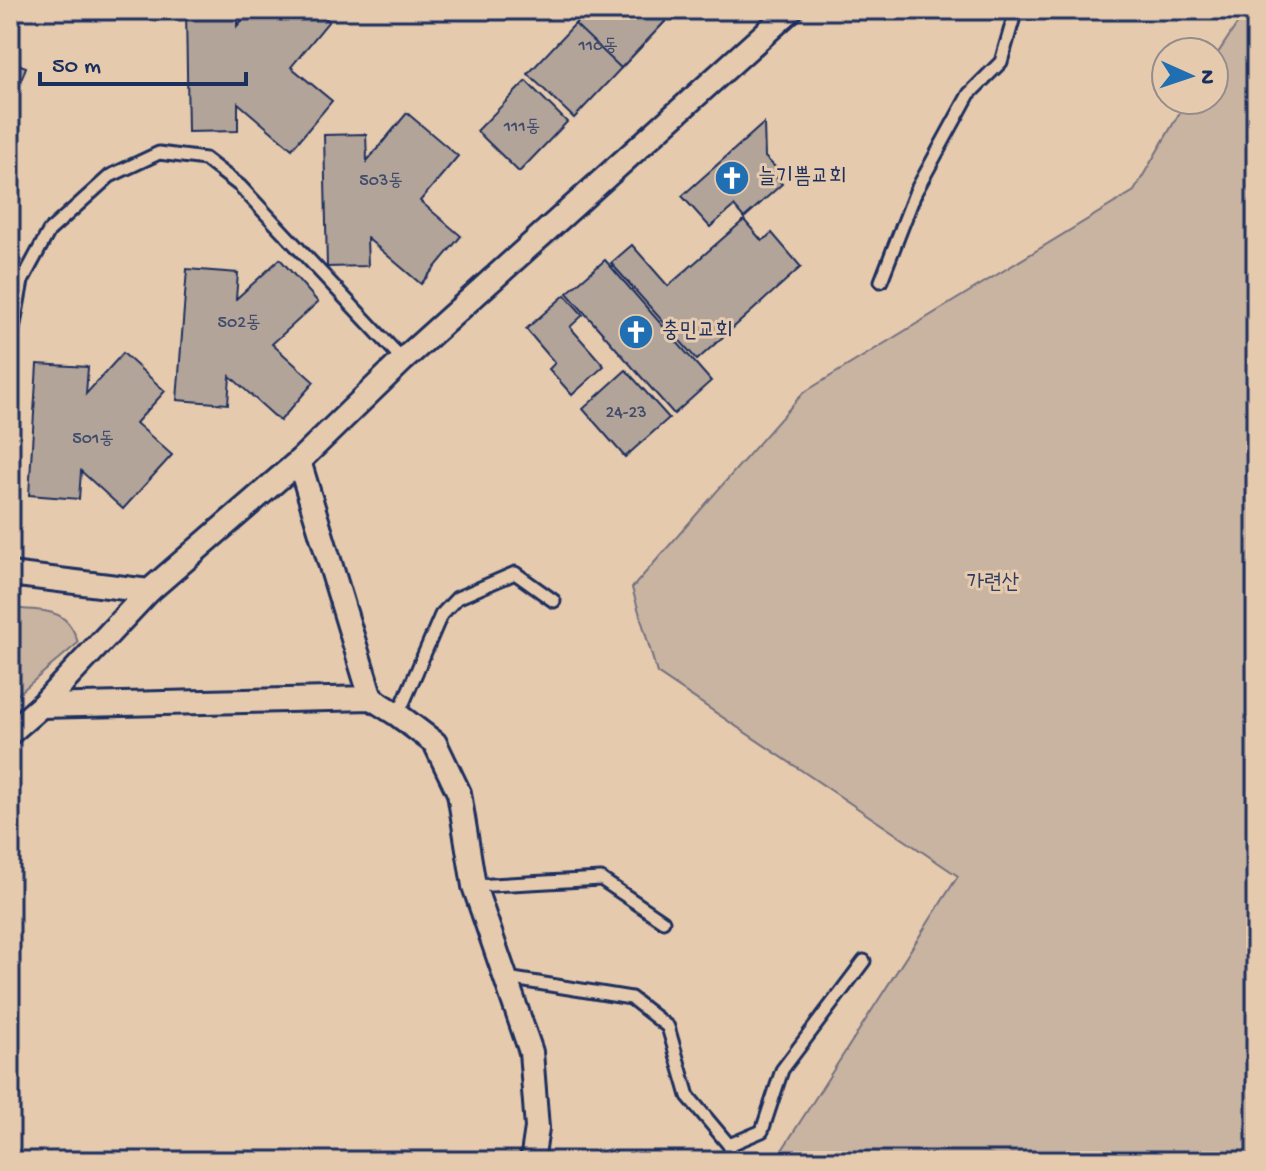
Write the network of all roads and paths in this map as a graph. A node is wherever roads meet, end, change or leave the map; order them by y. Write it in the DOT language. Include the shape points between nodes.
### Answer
graph roads {
  1 [pos="791,10"];
  2 [pos="1016,10"];
  3 [pos="881,281"];
  4 [pos="10,346"];
  5 [pos="403,360"];
  6 [pos="299,461"];
  7 [pos="10,574"];
  8 [pos="149,591"];
  9 [pos="554,601"];
  10 [pos="371,698"];
  11 [pos="41,706"];
  12 [pos="398,715"];
  13 [pos="10,733"];
  14 [pos="474,886"];
  15 [pos="663,921"];
  16 [pos="864,961"];
  17 [pos="507,978"];
  18 [pos="729,1145"];
  19 [pos="532,1161"];
  20 [pos="734,1161"];
  1 -- 5 [label="street"];
  2 -- 3 [label="lane" via="1001,62 969,94 916,191"];
  4 -- 5 [label="lane" via="22,281 49,231 110,176 159,153 205,159 240,186"];
  5 -- 6 [label="street"];
  6 -- 8 [label="street"];
  6 -- 10 [label="street"];
  7 -- 8 [label="street"];
  8 -- 11 [label="street"];
  9 -- 12 [label="lane" via="515,573 457,598 441,615"];
  10 -- 11 [label="street"];
  10 -- 12 [label="street"];
  11 -- 13 [label="street"];
  12 -- 14 [label="street" via="435,743 459,793"];
  14 -- 15 [label="lane" via="601,879"];
  14 -- 17 [label="street"];
  16 -- 18 [label="lane" via="782,1070 762,1131"];
  17 -- 18 [label="lane" via="631,998 668,1027 688,1096"];
  17 -- 19 [label="street" via="531,1052 537,1128"];
  18 -- 20 [label="lane"];
}
